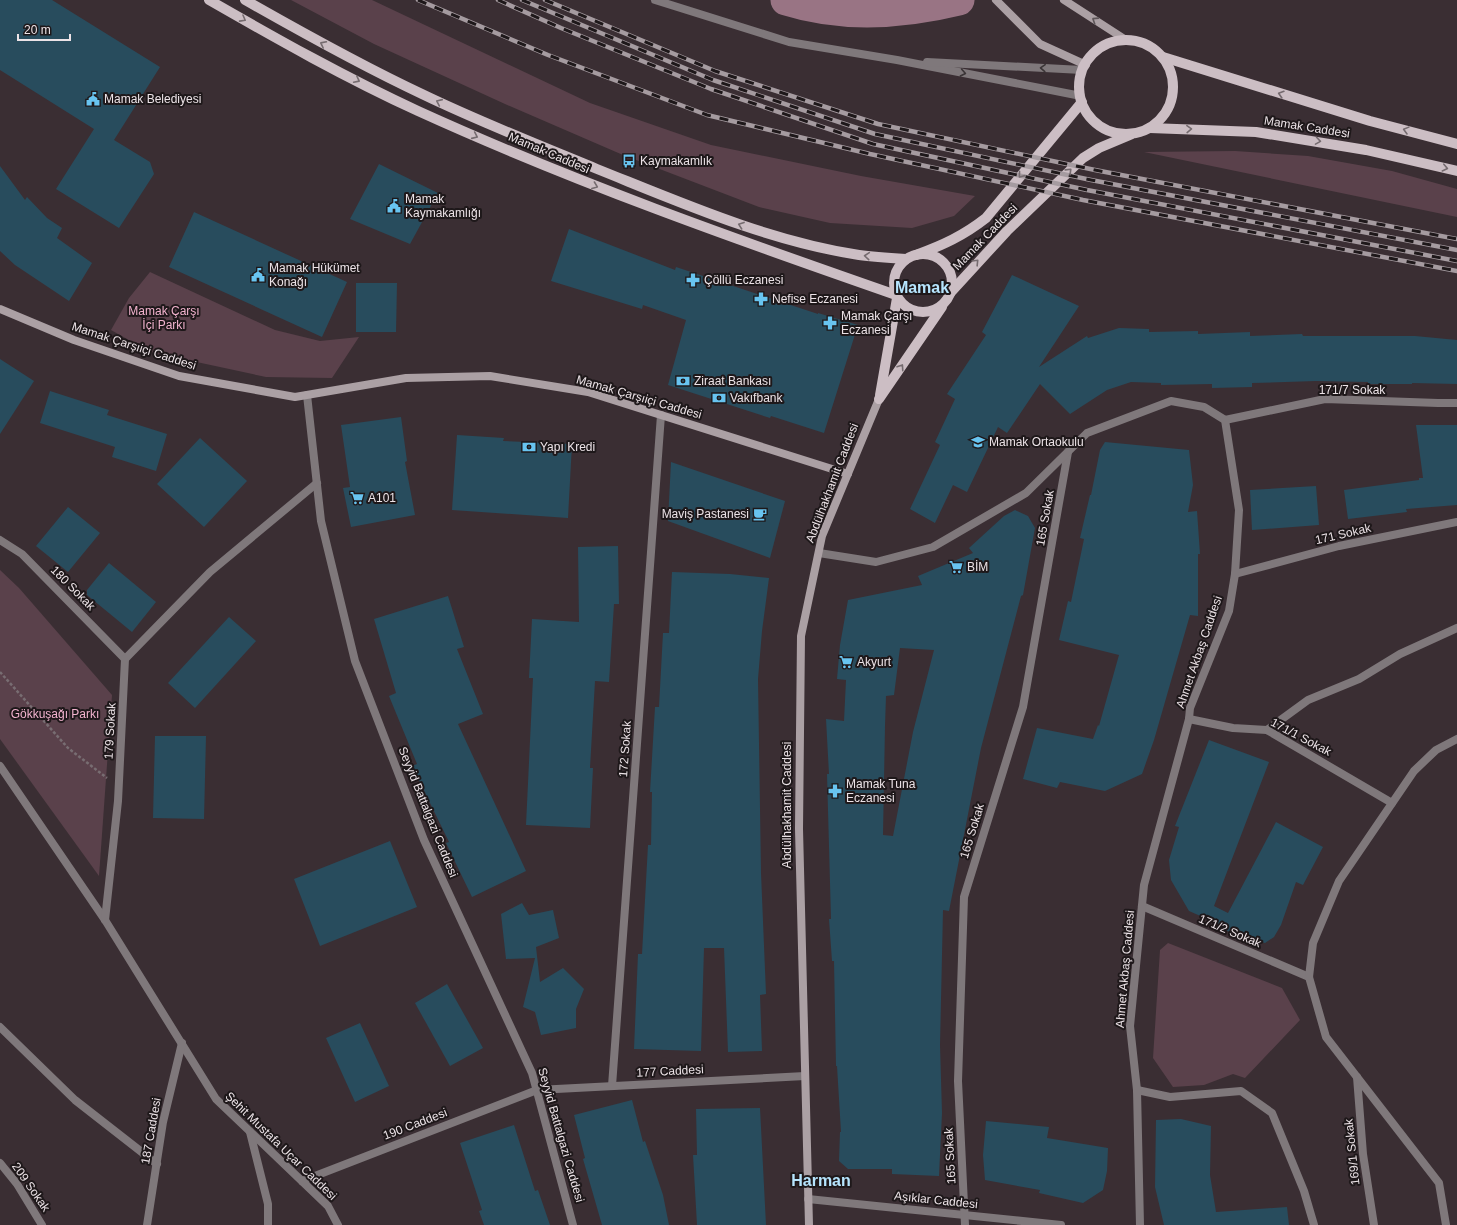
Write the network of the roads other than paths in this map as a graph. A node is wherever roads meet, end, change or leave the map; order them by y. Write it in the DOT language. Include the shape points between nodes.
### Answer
graph roads {
  1 [pos="209,0"];
  2 [pos="245,0"];
  3 [pos="655,0"];
  4 [pos="996,0"];
  5 [pos="1064,0"];
  6 [pos="1126,40"];
  7 [pos="1163,57"];
  8 [pos="897,60"];
  9 [pos="1084,68"];
  10 [pos="1081,99"];
  11 [pos="1150,128"];
  12 [pos="1136,133"];
  13 [pos="1457,144"];
  14 [pos="1457,171"];
  15 [pos="916,255"];
  16 [pos="906,259"];
  17 [pos="949,296"];
  18 [pos="896,297"];
  19 [pos="0,309"];
  20 [pos="307,395"];
  21 [pos="879,399"];
  22 [pos="1457,402"];
  23 [pos="661,415"];
  24 [pos="1225,420"];
  25 [pos="1068,452"];
  26 [pos="848,474"];
  27 [pos="317,483"];
  28 [pos="1457,522"];
  29 [pos="0,540"];
  30 [pos="819,553"];
  31 [pos="1235,574"];
  32 [pos="1457,628"];
  33 [pos="125,658"];
  34 [pos="1189,719"];
  35 [pos="1267,730"];
  36 [pos="1457,739"];
  37 [pos="0,766"];
  38 [pos="1392,803"];
  39 [pos="1142,906"];
  40 [pos="106,920"];
  41 [pos="1309,978"];
  42 [pos="0,1027"];
  43 [pos="182,1043"];
  44 [pos="804,1076"];
  45 [pos="1357,1077"];
  46 [pos="612,1086"];
  47 [pos="537,1090"];
  48 [pos="1137,1090"];
  49 [pos="250,1131"];
  50 [pos="0,1163"];
  51 [pos="157,1164"];
  52 [pos="302,1181"];
  53 [pos="808,1199"];
  54 [pos="965,1215"];
  55 [pos="42,1225"];
  56 [pos="147,1225"];
  57 [pos="268,1225"];
  58 [pos="338,1225"];
  59 [pos="573,1225"];
  60 [pos="809,1225"];
  61 [pos="965,1225"];
  62 [pos="1061,1225"];
  63 [pos="1140,1225"];
  64 [pos="1314,1225"];
  65 [pos="1374,1225"];
  66 [pos="1446,1225"];
  1 -- 18 [label="main road, Mamak Caddesi, one-way" via="308,56 417,110 502,148 594,186"];
  16 -- 2 [label="main road, Mamak Caddesi, one-way" via="860,255 809,245 750,228 675,200 508,133 423,94 309,37"];
  3 -- 8 [label="street" via="789,42"];
  4 -- 9 [label="main road" via="1040,44"];
  6 -- 5 [label="main road, one-way"];
  6 -- 7 [label="main road" via="1146,45"];
  6 -- 9 [label="main road" via="1112,42 1099,48"];
  7 -- 11 [label="main road" via="1170,69 1173,95 1169,108"];
  13 -- 7 [label="main road, Mamak Caddesi, one-way" via="1370,121"];
  9 -- 8 [label="street, one-way"];
  8 -- 10 [label="street, one-way"];
  9 -- 10 [label="main road" via="1079,86"];
  10 -- 12 [label="main road" via="1096,123 1107,130 1121,134"];
  10 -- 15 [label="main road, Mamak Caddesi, one-way" via="986,218 946,244"];
  11 -- 12 [label="main road"];
  11 -- 14 [label="main road, Mamak Caddesi, one-way" via="1198,128 1263,133 1366,150"];
  17 -- 12 [label="main road, Mamak Caddesi, one-way" via="1007,231 1083,158 1099,148"];
  15 -- 16 [label="main road"];
  15 -- 17 [label="main road" via="926,254 944,263 951,276"];
  16 -- 18 [label="main road" via="895,272 893,281"];
  17 -- 18 [label="main road" via="939,308 921,313 903,306"];
  21 -- 17 [label="main road, one-way"];
  18 -- 21 [label="main road"];
  19 -- 20 [label="main road, Mamak Çarşıiçi Caddesi" via="74,340 179,376 295,397"];
  20 -- 23 [label="main road, Mamak Çarşıiçi Caddesi" via="406,378 490,376 588,392"];
  20 -- 27 [label="street, Seyyid Battalgazi Caddesi"];
  21 -- 26 [label="main road, Abdülhakhamit Caddesi"];
  22 -- 24 [label="street, 171/7 Sokak" via="1325,399"];
  23 -- 26 [label="main road, Mamak Çarşıiçi Caddesi"];
  23 -- 46 [label="street, 172 Sokak"];
  24 -- 25 [label="street" via="1204,407 1171,401 1087,433"];
  24 -- 31 [label="street, Ahmet Akbaş Caddesi" via="1239,510"];
  25 -- 30 [label="street" via="1026,493 933,547 876,562"];
  25 -- 54 [label="street, 165 Sokak" via="1024,707 964,897 958,1081"];
  26 -- 30 [label="main road, Abdülhakhamit Caddesi" via="822,536"];
  27 -- 33 [label="street" via="210,572"];
  27 -- 47 [label="street, Seyyid Battalgazi Caddesi" via="321,520 355,661 424,840 532,1074"];
  28 -- 31 [label="street, 171 Sokak" via="1339,546"];
  29 -- 33 [label="street, 180 Sokak" via="22,554"];
  30 -- 44 [label="main road, Abdülhakhamit Caddesi" via="801,636 799,829"];
  31 -- 34 [label="street, Ahmet Akbaş Caddesi" via="1229,611 1190,708"];
  32 -- 35 [label="street" via="1400,654 1359,679 1308,700"];
  33 -- 40 [label="street, 179 Sokak" via="119,787"];
  34 -- 35 [label="street, 171/1 Sokak" via="1233,728"];
  34 -- 39 [label="street, Ahmet Akbaş Caddesi" via="1144,885"];
  35 -- 38 [label="street, 171/1 Sokak"];
  36 -- 38 [label="street" via="1436,750 1414,771"];
  37 -- 40 [label="street"];
  38 -- 41 [label="street" via="1339,881 1313,943"];
  39 -- 41 [label="street, 171/2 Sokak"];
  39 -- 48 [label="street, Ahmet Akbaş Caddesi" via="1130,1026"];
  40 -- 43 [label="street"];
  41 -- 45 [label="street" via="1326,1037"];
  42 -- 51 [label="street" via="75,1100"];
  43 -- 49 [label="street, Şehit Mustafa Uçar Caddesi" via="216,1100"];
  43 -- 51 [label="street, 187 Caddesi" via="163,1122"];
  44 -- 46 [label="street, 177 Caddesi"];
  44 -- 53 [label="main road, Abdülhakhamit Caddesi"];
  45 -- 65 [label="street, 169/1 Sokak" via="1363,1154"];
  45 -- 66 [label="street" via="1439,1183"];
  46 -- 47 [label="street, 177 Caddesi"];
  47 -- 52 [label="street, 190 Caddesi"];
  47 -- 59 [label="street, Seyyid Battalgazi Caddesi"];
  48 -- 63 [label="street, Ahmet Akbaş Caddesi"];
  48 -- 64 [label="street" via="1170,1097 1241,1090 1272,1113 1304,1191"];
  49 -- 52 [label="street, Şehit Mustafa Uçar Caddesi"];
  49 -- 57 [label="street" via="268,1204"];
  50 -- 55 [label="street, 209 Sokak" via="17,1184"];
  51 -- 56 [label="street, 187 Caddesi"];
  52 -- 58 [label="street, Şehit Mustafa Uçar Caddesi" via="328,1206"];
  53 -- 54 [label="street, Aşıklar Caddesi"];
  53 -- 60 [label="main road, Abdülhakhamit Caddesi"];
  54 -- 61 [label="street, 165 Sokak"];
  54 -- 62 [label="street, Aşıklar Caddesi"];
}
